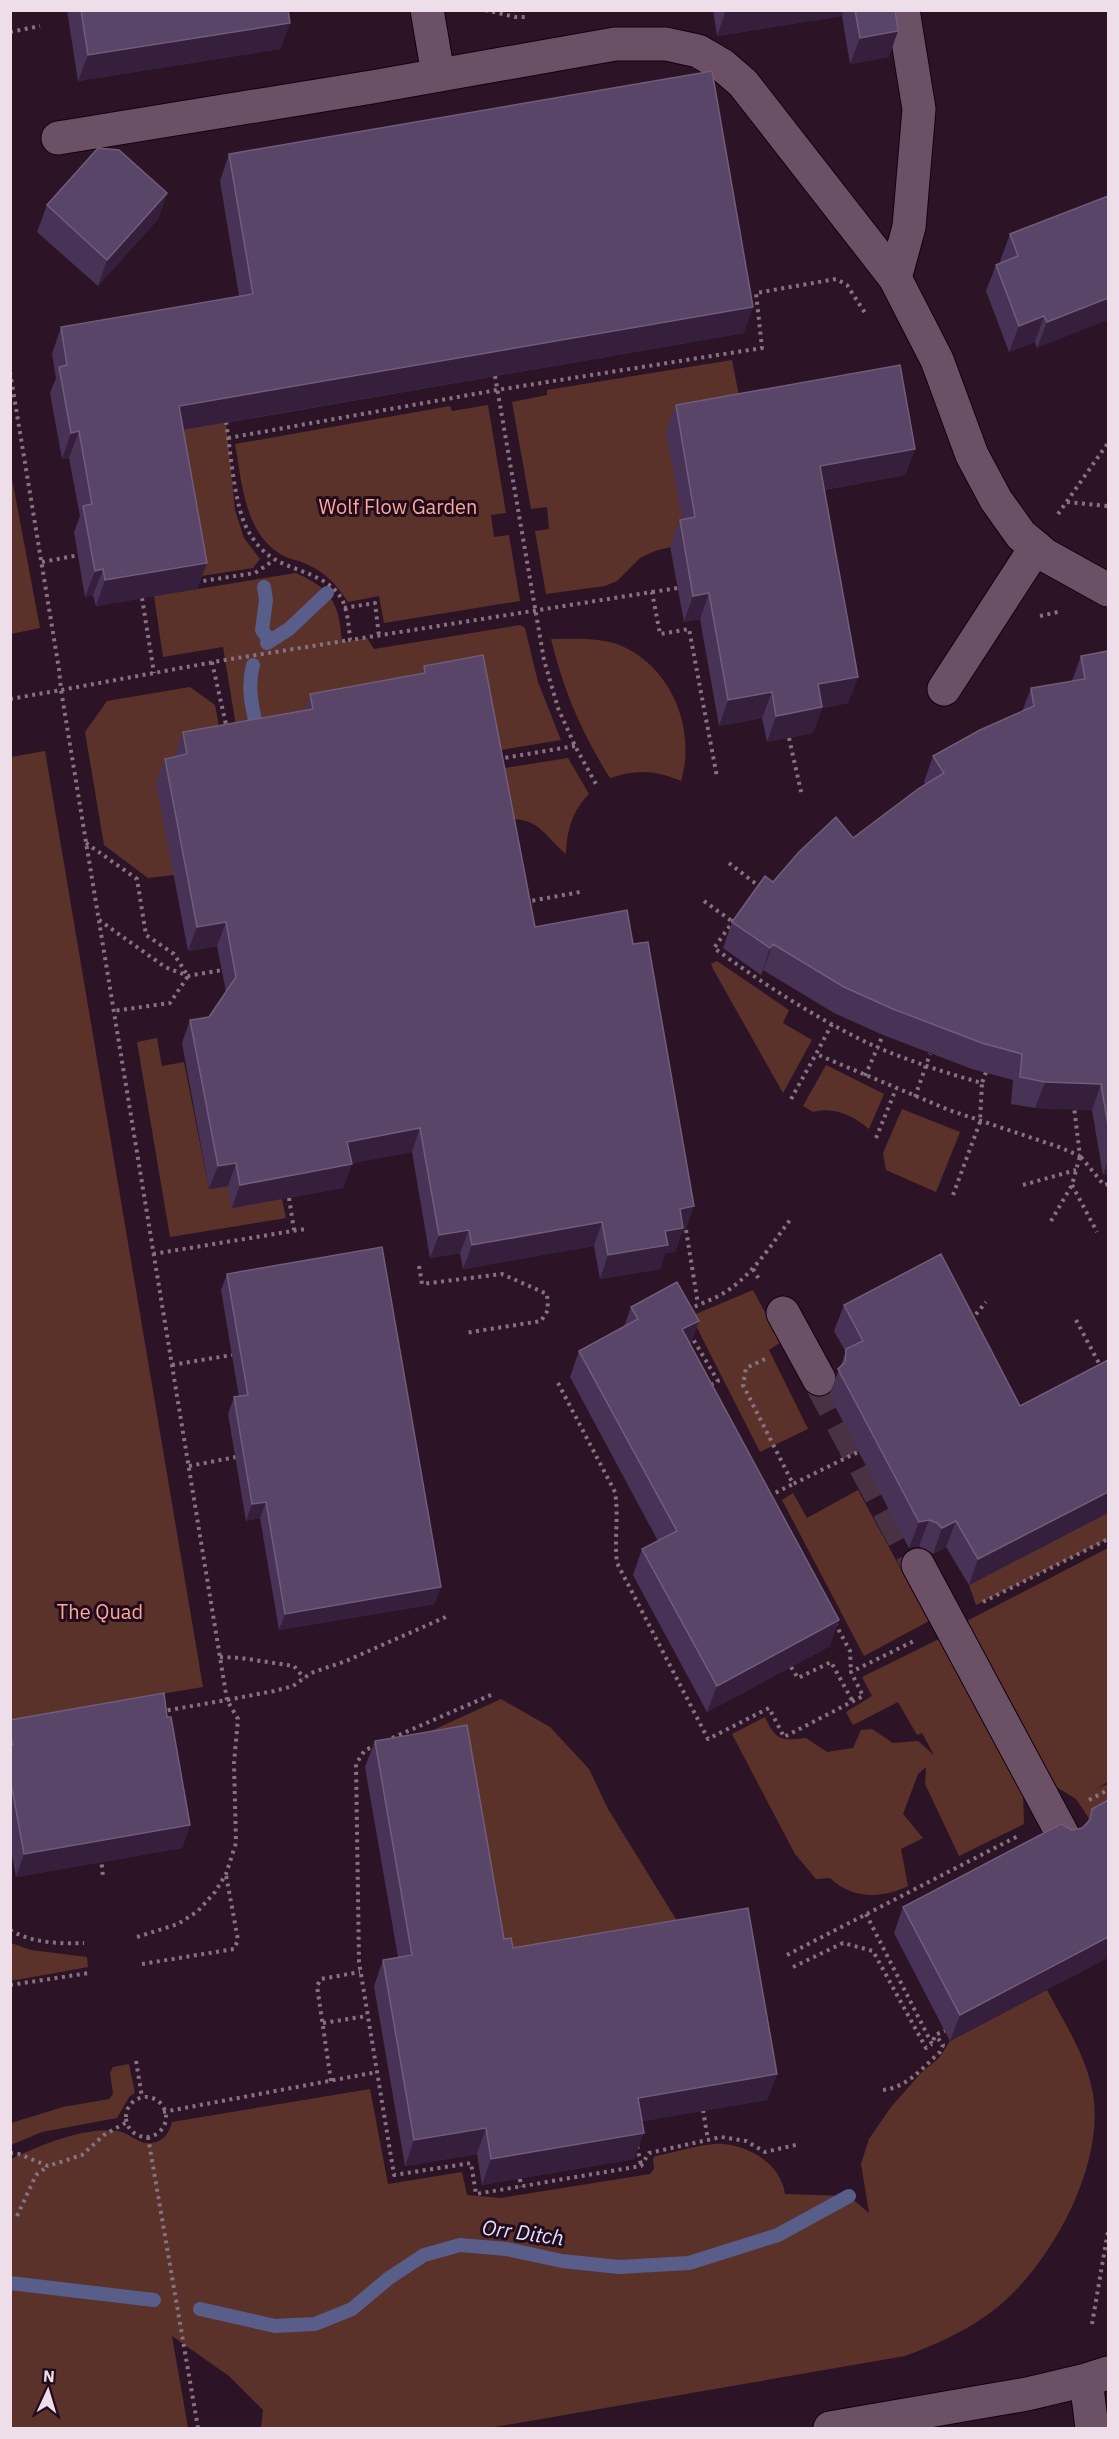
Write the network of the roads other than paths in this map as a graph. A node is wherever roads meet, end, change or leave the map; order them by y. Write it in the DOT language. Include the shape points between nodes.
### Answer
graph roads {
  1 [pos="427,10"];
  2 [pos="903,10"];
  3 [pos="438,74"];
  4 [pos="58,138"];
  5 [pos="895,279"];
  6 [pos="1036,547"];
  7 [pos="1108,590"];
  8 [pos="944,689"];
  9 [pos="783,1313"];
  10 [pos="819,1379"];
  11 [pos="918,1565"];
  12 [pos="1064,1837"];
  13 [pos="1097,2377"];
  14 [pos="830,2428"];
  15 [pos="1092,2428"];
  1 -- 3 [label="street"];
  2 -- 5 [label="street" via="919,109 909,227"];
  3 -- 4 [label="street"];
  3 -- 5 [label="street" via="615,44 666,44 698,51 743,82"];
  5 -- 6 [label="street" via="937,360 972,455 1021,535"];
  6 -- 7 [label="street"];
  6 -- 8 [label="street"];
  9 -- 10 [label="street"];
  11 -- 12 [label="street"];
  13 -- 14 [label="street"];
  13 -- 15 [label="street"];
}
